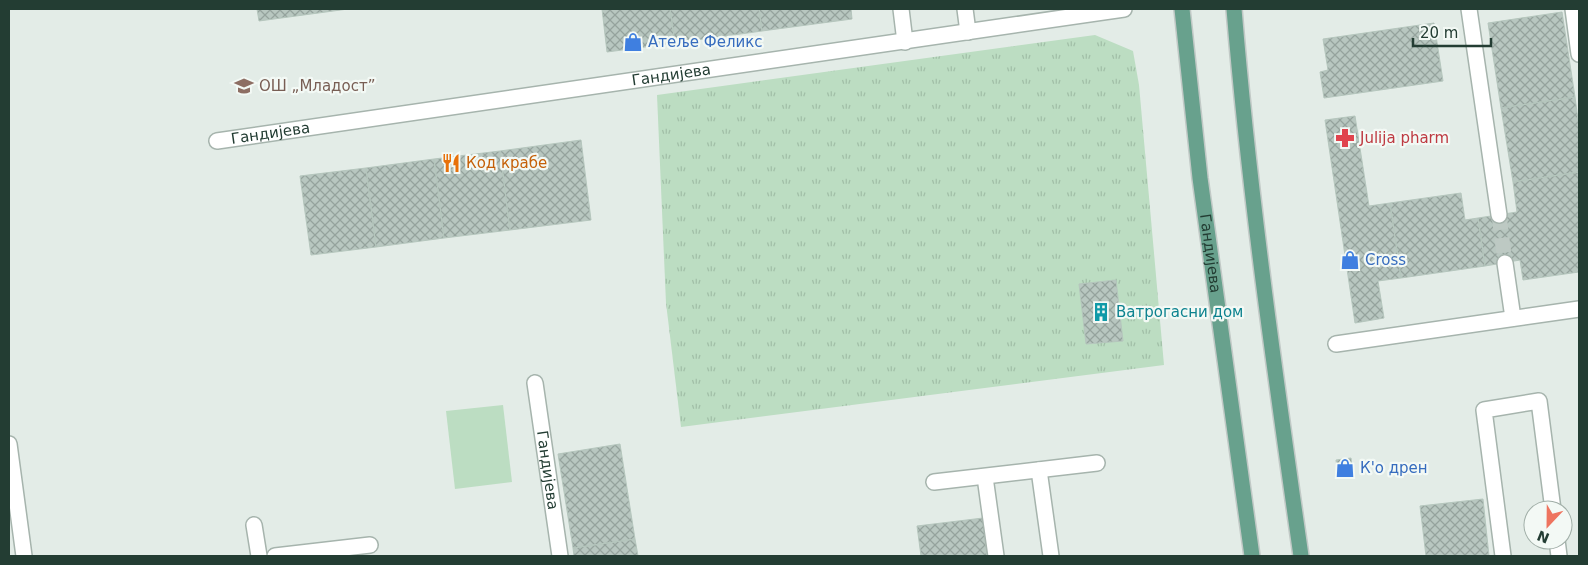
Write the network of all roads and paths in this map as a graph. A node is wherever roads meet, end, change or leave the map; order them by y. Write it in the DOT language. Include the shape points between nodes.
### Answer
graph roads {
  1 [pos="901,9"];
  2 [pos="965,9"];
  3 [pos="1124,9"];
  4 [pos="1182,9"];
  5 [pos="1234,9"];
  6 [pos="1469,9"];
  7 [pos="1573,9"];
  8 [pos="968,32"];
  9 [pos="905,42"];
  10 [pos="1579,54"];
  11 [pos="217,141"];
  12 [pos="1499,215"];
  13 [pos="1505,263"];
  14 [pos="1579,309"];
  15 [pos="1513,318"];
  16 [pos="1336,344"];
  17 [pos="535,383"];
  18 [pos="9,444"];
  19 [pos="1096,463"];
  20 [pos="1039,470"];
  21 [pos="985,477"];
  22 [pos="934,482"];
  23 [pos="1552,500"];
  24 [pos="254,525"];
  25 [pos="370,545"];
  26 [pos="24,556"];
  27 [pos="259,556"];
  28 [pos="275,556"];
  29 [pos="560,556"];
  30 [pos="996,556"];
  31 [pos="1051,556"];
  32 [pos="1252,556"];
  33 [pos="1301,556"];
  34 [pos="1503,556"];
  1 -- 9 [label="street"];
  2 -- 8 [label="street"];
  3 -- 8 [label="street, Гандијева"];
  4 -- 32 [label="main road, Гандијева" via="1204,208"];
  5 -- 33 [label="main road" via="1250,180"];
  6 -- 12 [label="street"];
  7 -- 10 [label="street"];
  8 -- 9 [label="street, Гандијева"];
  9 -- 11 [label="street, Гандијева"];
  13 -- 15 [label="street"];
  14 -- 15 [label="street"];
  15 -- 16 [label="street"];
  17 -- 29 [label="street, Гандијева"];
  18 -- 26 [label="street"];
  19 -- 20 [label="street"];
  20 -- 21 [label="street"];
  20 -- 31 [label="street"];
  21 -- 22 [label="street"];
  21 -- 30 [label="street"];
  23 -- 34 [label="street" via="1538,401 1484,410"];
  24 -- 27 [label="street"];
  25 -- 28 [label="street"];
}
